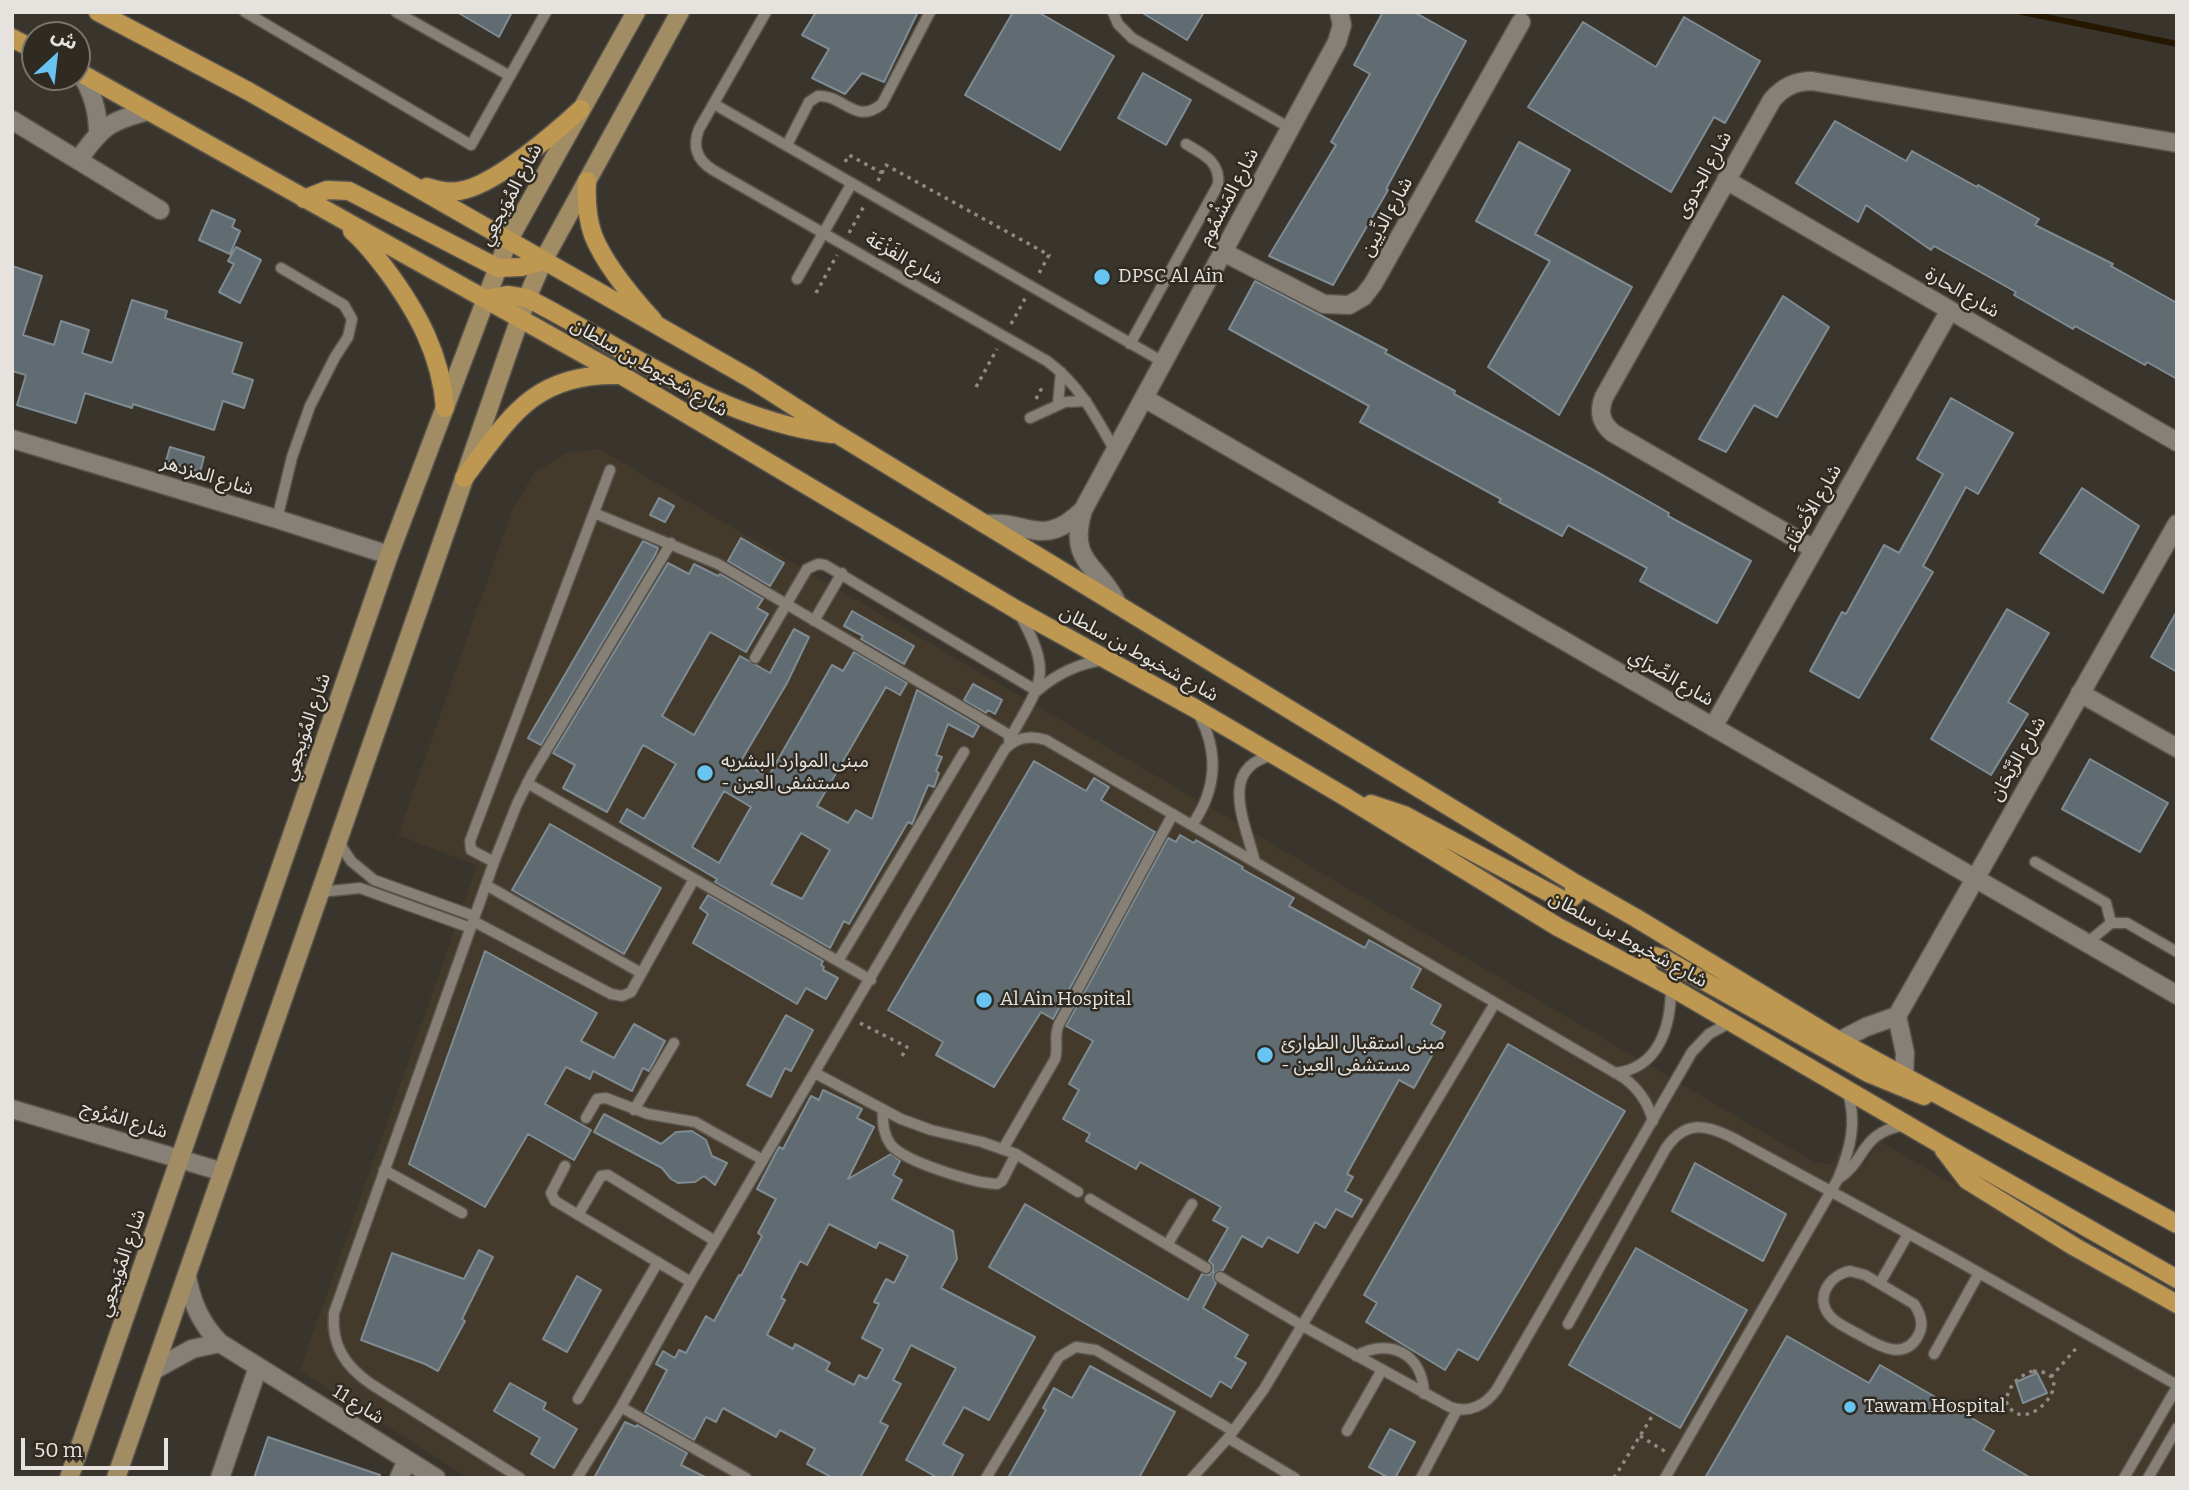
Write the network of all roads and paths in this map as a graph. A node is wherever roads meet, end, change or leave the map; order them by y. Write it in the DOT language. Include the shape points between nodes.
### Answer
graph roads {
  1 [pos="98,12"];
  2 [pos="245,12"];
  3 [pos="396,12"];
  4 [pos="546,12"];
  5 [pos="636,12"];
  6 [pos="680,12"];
  7 [pos="766,12"];
  8 [pos="930,12"];
  9 [pos="1113,12"];
  10 [pos="1339,12"];
  11 [pos="1521,22"];
  12 [pos="510,76"];
  13 [pos="91,78"];
  14 [pos="88,91"];
  15 [pos="714,104"];
  16 [pos="582,109"];
  17 [pos="148,111"];
  18 [pos="12,120"];
  19 [pos="1290,128"];
  20 [pos="98,132"];
  21 [pos="2177,143"];
  22 [pos="1186,144"];
  23 [pos="787,145"];
  24 [pos="79,159"];
  25 [pos="1726,180"];
  26 [pos="405,181"];
  27 [pos="587,181"];
  28 [pos="852,183"];
  29 [pos="304,199"];
  30 [pos="160,210"];
  31 [pos="337,217"];
  32 [pos="824,233"];
  33 [pos="508,241"];
  34 [pos="1223,252"];
  35 [pos="542,261"];
  36 [pos="281,268"];
  37 [pos="498,268"];
  38 [pos="797,279"];
  39 [pos="527,298"];
  40 [pos="486,299"];
  41 [pos="1950,310"];
  42 [pos="520,319"];
  43 [pos="662,330"];
  44 [pos="1130,344"];
  45 [pos="1163,362"];
  46 [pos="1057,369"];
  47 [pos="621,375"];
  48 [pos="1144,398"];
  49 [pos="1086,401"];
  50 [pos="1058,404"];
  51 [pos="1032,406"];
  52 [pos="445,408"];
  53 [pos="1030,418"];
  54 [pos="837,434"];
  55 [pos="12,439"];
  56 [pos="2177,442"];
  57 [pos="1115,451"];
  58 [pos="610,470"];
  59 [pos="464,478"];
  60 [pos="1083,510"];
  61 [pos="594,513"];
  62 [pos="277,519"];
  63 [pos="985,524"];
  64 [pos="2177,524"];
  65 [pos="671,544"];
  66 [pos="1814,549"];
  67 [pos="389,555"];
  68 [pos="842,573"];
  69 [pos="1117,603"];
  70 [pos="786,604"];
  71 [pos="1017,610"];
  72 [pos="814,621"];
  73 [pos="755,658"];
  74 [pos="1106,660"];
  75 [pos="1037,691"];
  76 [pos="2080,692"];
  77 [pos="1196,709"];
  78 [pos="1713,727"];
  79 [pos="1012,736"];
  80 [pos="2177,748"];
  81 [pos="1005,749"];
  82 [pos="964,752"];
  83 [pos="1275,755"];
  84 [pos="527,783"];
  85 [pos="1344,796"];
  86 [pos="1173,814"];
  87 [pos="1192,825"];
  88 [pos="338,841"];
  89 [pos="494,862"];
  90 [pos="1255,862"];
  91 [pos="2035,862"];
  92 [pos="1974,878"];
  93 [pos="694,879"];
  94 [pos="1573,882"];
  95 [pos="486,885"];
  96 [pos="320,892"];
  97 [pos="473,922"];
  98 [pos="2111,923"];
  99 [pos="2087,943"];
  100 [pos="2177,952"];
  101 [pos="838,961"];
  102 [pos="641,973"];
  103 [pos="1651,976"];
  104 [pos="870,980"];
  105 [pos="1671,987"];
  106 [pos="2177,995"];
  107 [pos="1495,1003"];
  108 [pos="1897,1016"];
  109 [pos="849,1017"];
  110 [pos="1731,1022"];
  111 [pos="1839,1041"];
  112 [pos="674,1043"];
  113 [pos="900,1060"];
  114 [pos="815,1073"];
  115 [pos="1615,1073"];
  116 [pos="1904,1074"];
  117 [pos="1846,1088"];
  118 [pos="12,1109"];
  119 [pos="883,1109"];
  120 [pos="634,1110"];
  121 [pos="586,1118"];
  122 [pos="1985,1120"];
  123 [pos="1653,1121"];
  124 [pos="1909,1124"];
  125 [pos="1940,1144"];
  126 [pos="1003,1149"];
  127 [pos="1016,1154"];
  128 [pos="180,1159"];
  129 [pos="764,1160"];
  130 [pos="565,1166"];
  131 [pos="384,1170"];
  132 [pos="223,1172"];
  133 [pos="1838,1179"];
  134 [pos="1078,1192"];
  135 [pos="1831,1192"];
  136 [pos="1090,1199"];
  137 [pos="1192,1204"];
  138 [pos="462,1213"];
  139 [pos="578,1215"];
  140 [pos="2177,1223"];
  141 [pos="1908,1234"];
  142 [pos="715,1241"];
  143 [pos="1167,1245"];
  144 [pos="657,1262"];
  145 [pos="1206,1268"];
  146 [pos="1979,1273"];
  147 [pos="187,1277"];
  148 [pos="1220,1277"];
  149 [pos="2177,1279"];
  150 [pos="691,1282"];
  151 [pos="1880,1283"];
  152 [pos="2177,1304"];
  153 [pos="1568,1324"];
  154 [pos="1303,1326"];
  155 [pos="2089,1334"];
  156 [pos="220,1343"];
  157 [pos="1934,1354"];
  158 [pos="1356,1356"];
  159 [pos="258,1367"];
  160 [pos="154,1370"];
  161 [pos="1382,1370"];
  162 [pos="2051,1377"];
  163 [pos="2177,1386"];
  164 [pos="1424,1394"];
  165 [pos="578,1399"];
  166 [pos="621,1407"];
  167 [pos="1457,1410"];
  168 [pos="1654,1413"];
  169 [pos="2177,1428"];
  170 [pos="1347,1431"];
  171 [pos="1231,1434"];
  172 [pos="1639,1436"];
  173 [pos="1677,1458"];
  174 [pos="407,1460"];
  175 [pos="69,1478"];
  176 [pos="116,1478"];
  177 [pos="220,1478"];
  178 [pos="399,1478"];
  179 [pos="436,1478"];
  180 [pos="520,1478"];
  181 [pos="577,1478"];
  182 [pos="746,1478"];
  183 [pos="986,1478"];
  184 [pos="1192,1478"];
  185 [pos="1295,1478"];
  186 [pos="1421,1478"];
  187 [pos="1614,1478"];
  188 [pos="1665,1478"];
  189 [pos="2124,1478"];
  190 [pos="2148,1478"];
  1 -- 26 [label="main road, شارع شخبوط بن سلطان"];
  2 -- 12 [label="lane" via="471,145"];
  3 -- 12 [label="lane"];
  4 -- 12 [label="lane"];
  5 -- 16 [label="street, شارع المُوَيجعِي"];
  6 -- 27 [label="street"];
  7 -- 15 [label="lane, شارع الفَزْعَة"];
  8 -- 23 [label="lane" via="882,104 861,112 818,96 809,102"];
  9 -- 19 [label="lane" via="1132,38"];
  10 -- 19 [label="street, شارع المَشْمُوم" via="1341,34"];
  11 -- 34 [label="street, شارع الدِّيين" via="1363,297 1349,305 1324,304"];
  13 -- 17 [label="main road, شارع شخبوط بن سلطان"];
  14 -- 20 [label="street" via="96,107"];
  15 -- 23 [label="lane, شارع الفَزْعَة"];
  15 -- 32 [label="lane, شارع الفَزْعَة" via="696,137 700,160"];
  16 -- 26 [label="main road" via="524,156 471,188 450,192"];
  16 -- 33 [label="street, شارع المُوَيجعِي"];
  17 -- 20 [label="street"];
  17 -- 29 [label="main road, شارع شخبوط بن سلطان"];
  18 -- 24 [label="street"];
  19 -- 34 [label="street, شارع المَشْمُوم"];
  20 -- 24 [label="street"];
  21 -- 25 [label="street, شارع الجدوى" via="1803,81 1785,87 1772,100"];
  22 -- 44 [label="lane" via="1215,166 1218,185"];
  23 -- 28 [label="lane, شارع الفَزْعَة"];
  24 -- 30 [label="street"];
  25 -- 41 [label="street, شارع الحارة"];
  25 -- 66 [label="street, شارع الجدوى" via="1604,397 1601,413 1613,433"];
  26 -- 33 [label="main road, شارع شخبوط بن سلطان"];
  27 -- 35 [label="street"];
  27 -- 43 [label="main road" via="593,237 629,292"];
  28 -- 32 [label="lane"];
  28 -- 44 [label="lane, شارع الفَزْعَة"];
  29 -- 31 [label="main road, شارع شخبوط بن سلطان"];
  29 -- 37 [label="main road" via="327,190 349,191"];
  31 -- 40 [label="main road, شارع شخبوط بن سلطان"];
  31 -- 52 [label="main road" via="379,261 422,325 441,374"];
  32 -- 38 [label="lane"];
  32 -- 46 [label="lane, شارع الفَزْعَة"];
  33 -- 35 [label="main road, شارع شخبوط بن سلطان"];
  33 -- 37 [label="street, شارع المُوَيجعِي"];
  34 -- 45 [label="street, شارع المَشْمُوم"];
  35 -- 37 [label="main road"];
  35 -- 39 [label="street"];
  35 -- 43 [label="main road, شارع شخبوط بن سلطان"];
  36 -- 62 [label="lane" via="344,305 352,319 348,337 306,418"];
  37 -- 40 [label="street, شارع المُوَيجعِي"];
  39 -- 40 [label="main road"];
  39 -- 42 [label="street"];
  39 -- 54 [label="main road" via="724,405 779,424"];
  40 -- 42 [label="main road, شارع شخبوط بن سلطان"];
  40 -- 52 [label="street, شارع المُوَيجعِي"];
  41 -- 56 [label="street, شارع الحارة"];
  41 -- 66 [label="street, شارع الأَصْفَاء"];
  42 -- 47 [label="main road, شارع شخبوط بن سلطان"];
  42 -- 59 [label="street"];
  43 -- 54 [label="main road, شارع شخبوط بن سلطان"];
  44 -- 45 [label="lane, شارع الفَزْعَة"];
  45 -- 48 [label="street, شارع المَشْمُوم"];
  46 -- 49 [label="lane, شارع الفَزْعَة"];
  46 -- 50 [label="lane"];
  46 -- 51 [label="path"];
  47 -- 59 [label="main road" via="584,376 532,397"];
  47 -- 71 [label="main road, شارع شخبوط بن سلطان"];
  48 -- 57 [label="street, شارع المَشْمُوم"];
  48 -- 78 [label="street, شارع الصِّرَاي"];
  49 -- 50 [label="lane"];
  49 -- 57 [label="lane, شارع الفَزْعَة"];
  50 -- 53 [label="lane"];
  52 -- 67 [label="street, شارع المُوَيجعِي"];
  54 -- 63 [label="main road, شارع شخبوط بن سلطان"];
  55 -- 62 [label="street, شارع المزدهر"];
  57 -- 60 [label="street, شارع المَشْمُوم"];
  58 -- 61 [label="lane"];
  59 -- 88 [label="street"];
  60 -- 63 [label="street" via="1063,525 1040,532 1010,524"];
  60 -- 69 [label="street, شارع المَشْمُوم" via="1078,534 1083,556"];
  61 -- 65 [label="lane"];
  61 -- 89 [label="lane" via="470,841 471,850"];
  62 -- 67 [label="street, شارع المزدهر"];
  63 -- 69 [label="main road, شارع شخبوط بن سلطان"];
  64 -- 76 [label="street, شارع الرَّيْحَان"];
  65 -- 70 [label="lane" via="718,564"];
  65 -- 84 [label="lane"];
  66 -- 78 [label="street, شارع الأَصْفَاء"];
  67 -- 128 [label="street, شارع المُوَيجعِي"];
  68 -- 70 [label="lane" via="825,565 812,566"];
  68 -- 72 [label="lane"];
  68 -- 75 [label="lane"];
  69 -- 94 [label="main road, شارع شخبوط بن سلطان"];
  70 -- 72 [label="lane"];
  70 -- 73 [label="lane"];
  71 -- 74 [label="main road, شارع شخبوط بن سلطان"];
  71 -- 75 [label="lane" via="1038,652"];
  72 -- 79 [label="lane"];
  74 -- 75 [label="lane" via="1062,672"];
  74 -- 77 [label="main road, شارع شخبوط بن سلطان"];
  75 -- 79 [label="lane"];
  76 -- 80 [label="street"];
  76 -- 92 [label="street, شارع الرَّيْحَان"];
  77 -- 83 [label="main road, شارع شخبوط بن سلطان"];
  77 -- 87 [label="lane" via="1209,738 1214,768 1207,799"];
  78 -- 92 [label="street, شارع الصِّرَاي"];
  79 -- 81 [label="lane"];
  81 -- 86 [label="lane" via="1028,737 1046,740"];
  81 -- 104 [label="lane"];
  82 -- 101 [label="lane"];
  83 -- 85 [label="main road, شارع شخبوط بن سلطان"];
  83 -- 90 [label="lane" via="1252,762 1239,783"];
  84 -- 89 [label="lane"];
  84 -- 93 [label="lane"];
  85 -- 94 [label="main road" via="1404,815 1563,900 1575,895"];
  85 -- 103 [label="main road, شارع شخبوط بن سلطان" via="1575,937"];
  86 -- 87 [label="lane"];
  86 -- 126 [label="lane" via="1059,1024 1055,1059"];
  87 -- 90 [label="lane"];
  88 -- 96 [label="street"];
  88 -- 97 [label="lane" via="351,861 374,880"];
  89 -- 95 [label="lane"];
  90 -- 107 [label="lane"];
  91 -- 98 [label="lane" via="2106,903"];
  92 -- 99 [label="street, شارع الصِّرَاي"];
  92 -- 108 [label="street, شارع الرَّيْحَان"];
  93 -- 101 [label="lane"];
  93 -- 102 [label="lane"];
  94 -- 111 [label="main road, شارع شخبوط بن سلطان"];
  95 -- 97 [label="lane"];
  95 -- 102 [label="lane"];
  96 -- 97 [label="lane" via="360,888"];
  96 -- 132 [label="street"];
  97 -- 102 [label="lane" via="611,994 631,992"];
  97 -- 131 [label="lane"];
  98 -- 99 [label="lane"];
  98 -- 100 [label="lane" via="2127,923"];
  99 -- 106 [label="street, شارع الصِّرَاي"];
  101 -- 104 [label="lane"];
  103 -- 105 [label="main road, شارع شخبوط بن سلطان"];
  103 -- 122 [label="main road" via="1644,966 1647,958 1665,959 1868,1073"];
  104 -- 109 [label="lane"];
  105 -- 110 [label="main road, شارع شخبوط بن سلطان"];
  105 -- 115 [label="lane" via="1669,1021 1653,1054 1638,1067"];
  107 -- 115 [label="lane"];
  107 -- 154 [label="lane"];
  108 -- 111 [label="street"];
  108 -- 116 [label="street"];
  109 -- 113 [label="path" via="907,1047"];
  109 -- 114 [label="lane"];
  110 -- 117 [label="main road, شارع شخبوط بن سلطان"];
  110 -- 123 [label="lane" via="1699,1043"];
  111 -- 116 [label="main road, شارع شخبوط بن سلطان"];
  112 -- 120 [label="lane"];
  114 -- 119 [label="lane"];
  114 -- 129 [label="lane"];
  115 -- 123 [label="lane" via="1640,1092"];
  116 -- 122 [label="main road, شارع شخبوط بن سلطان"];
  117 -- 124 [label="main road, شارع شخبوط بن سلطان"];
  117 -- 133 [label="lane" via="1853,1130"];
  118 -- 128 [label="street, شارع المُرُوج"];
  119 -- 126 [label="lane" via="931,1130"];
  119 -- 127 [label="lane" via="884,1131 892,1147 936,1168 997,1184"];
  120 -- 121 [label="lane" via="602,1097"];
  120 -- 129 [label="lane" via="695,1122"];
  122 -- 140 [label="main road, شارع شخبوط بن سلطان"];
  123 -- 167 [label="lane" via="1497,1390 1476,1407"];
  124 -- 125 [label="main road, شارع شخبوط بن سلطان"];
  124 -- 133 [label="lane" via="1876,1136"];
  125 -- 149 [label="main road, شارع شخبوط بن سلطان"];
  125 -- 152 [label="main road" via="1967,1181"];
  126 -- 127 [label="lane"];
  127 -- 134 [label="lane"];
  128 -- 132 [label="street, شارع المُرُوج"];
  128 -- 175 [label="street, شارع المُوَيجعِي"];
  129 -- 142 [label="lane"];
  130 -- 139 [label="lane" via="552,1198"];
  131 -- 138 [label="lane"];
  131 -- 180 [label="lane" via="337,1302 333,1325 338,1348 360,1377"];
  132 -- 147 [label="street"];
  133 -- 135 [label="lane"];
  135 -- 141 [label="lane"];
  135 -- 153 [label="lane" via="1716,1130 1704,1127 1682,1132 1666,1148"];
  135 -- 173 [label="lane"];
  136 -- 143 [label="lane"];
  137 -- 143 [label="lane"];
  139 -- 142 [label="lane" via="601,1176 608,1175"];
  139 -- 144 [label="lane"];
  141 -- 146 [label="lane"];
  141 -- 151 [label="lane"];
  142 -- 150 [label="lane"];
  143 -- 145 [label="lane"];
  144 -- 150 [label="lane"];
  144 -- 165 [label="lane"];
  146 -- 155 [label="lane"];
  146 -- 157 [label="lane"];
  147 -- 156 [label="street" via="201,1320"];
  147 -- 160 [label="street"];
  148 -- 154 [label="lane"];
  150 -- 166 [label="lane"];
  151 -- 151 [label="lane" via="1857,1272 1835,1276 1826,1287 1826,1310 1880,1347 1905,1348 1918,1336 1919,1311 1907,1298"];
  154 -- 158 [label="lane"];
  154 -- 171 [label="lane"];
  155 -- 162 [label="path"];
  155 -- 163 [label="lane"];
  156 -- 159 [label="street, شارع 11"];
  156 -- 160 [label="street" via="192,1349"];
  158 -- 161 [label="lane"];
  158 -- 164 [label="lane" via="1387,1347 1407,1355 1421,1372"];
  159 -- 174 [label="street, شارع 11"];
  159 -- 177 [label="street"];
  160 -- 176 [label="street"];
  161 -- 164 [label="lane"];
  161 -- 170 [label="lane"];
  162 -- 162 [label="path" via="2041,1371 2019,1377 2008,1392 2007,1405 2016,1412 2039,1410 2053,1392"];
  163 -- 189 [label="lane"];
  164 -- 167 [label="lane"];
  166 -- 181 [label="lane"];
  166 -- 182 [label="lane"];
  167 -- 186 [label="lane"];
  168 -- 172 [label="path"];
  169 -- 190 [label="lane"];
  171 -- 183 [label="lane" via="1096,1350 1076,1347 1059,1357"];
  171 -- 184 [label="lane"];
  171 -- 185 [label="lane"];
  172 -- 173 [label="path"];
  172 -- 187 [label="path"];
  173 -- 188 [label="lane"];
  174 -- 178 [label="street"];
  174 -- 179 [label="street, شارع 11"];
}
